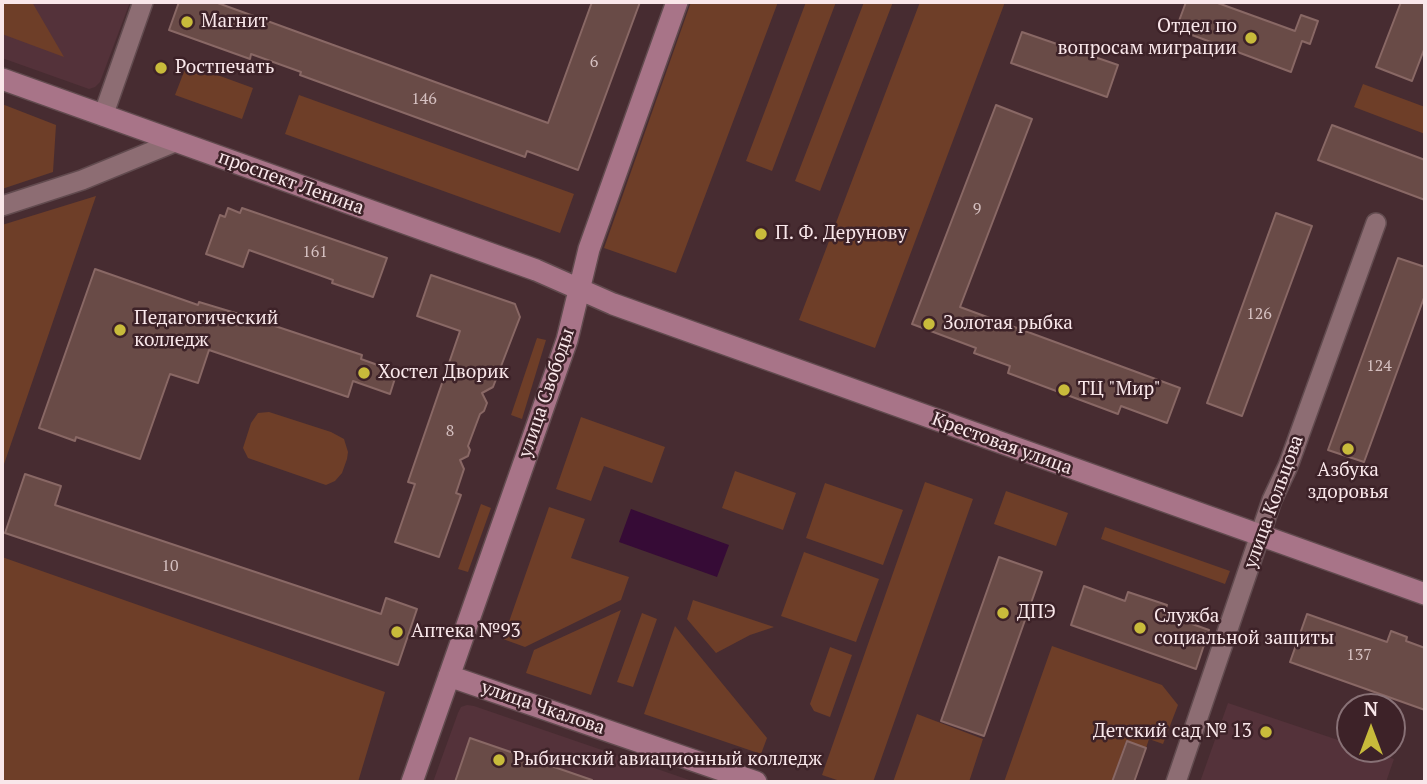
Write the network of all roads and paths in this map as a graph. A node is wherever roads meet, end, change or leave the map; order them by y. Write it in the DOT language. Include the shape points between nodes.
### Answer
graph roads {
  1 [pos="143,2"];
  2 [pos="677,2"];
  3 [pos="2,79"];
  4 [pos="103,116"];
  5 [pos="175,142"];
  6 [pos="2,206"];
  7 [pos="1376,223"];
  8 [pos="580,289"];
  9 [pos="1260,536"];
  10 [pos="1425,594"];
  11 [pos="449,676"];
  12 [pos="412,782"];
  13 [pos="756,782"];
  14 [pos="1176,782"];
  1 -- 4 [label="street"];
  2 -- 8 [label="street, улица Свободы" via="589,249"];
  3 -- 4 [label="street, проспект Ленина"];
  4 -- 5 [label="street, проспект Ленина"];
  5 -- 6 [label="street"];
  5 -- 8 [label="street, проспект Ленина"];
  7 -- 9 [label="street, улица Кольцова"];
  8 -- 9 [label="street, Крестовая улица"];
  8 -- 11 [label="street, улица Свободы" via="567,340"];
  9 -- 10 [label="street, Крестовая улица"];
  9 -- 14 [label="street, улица Кольцова"];
  11 -- 12 [label="street, улица Свободы"];
  11 -- 13 [label="street, улица Чкалова"];
}
